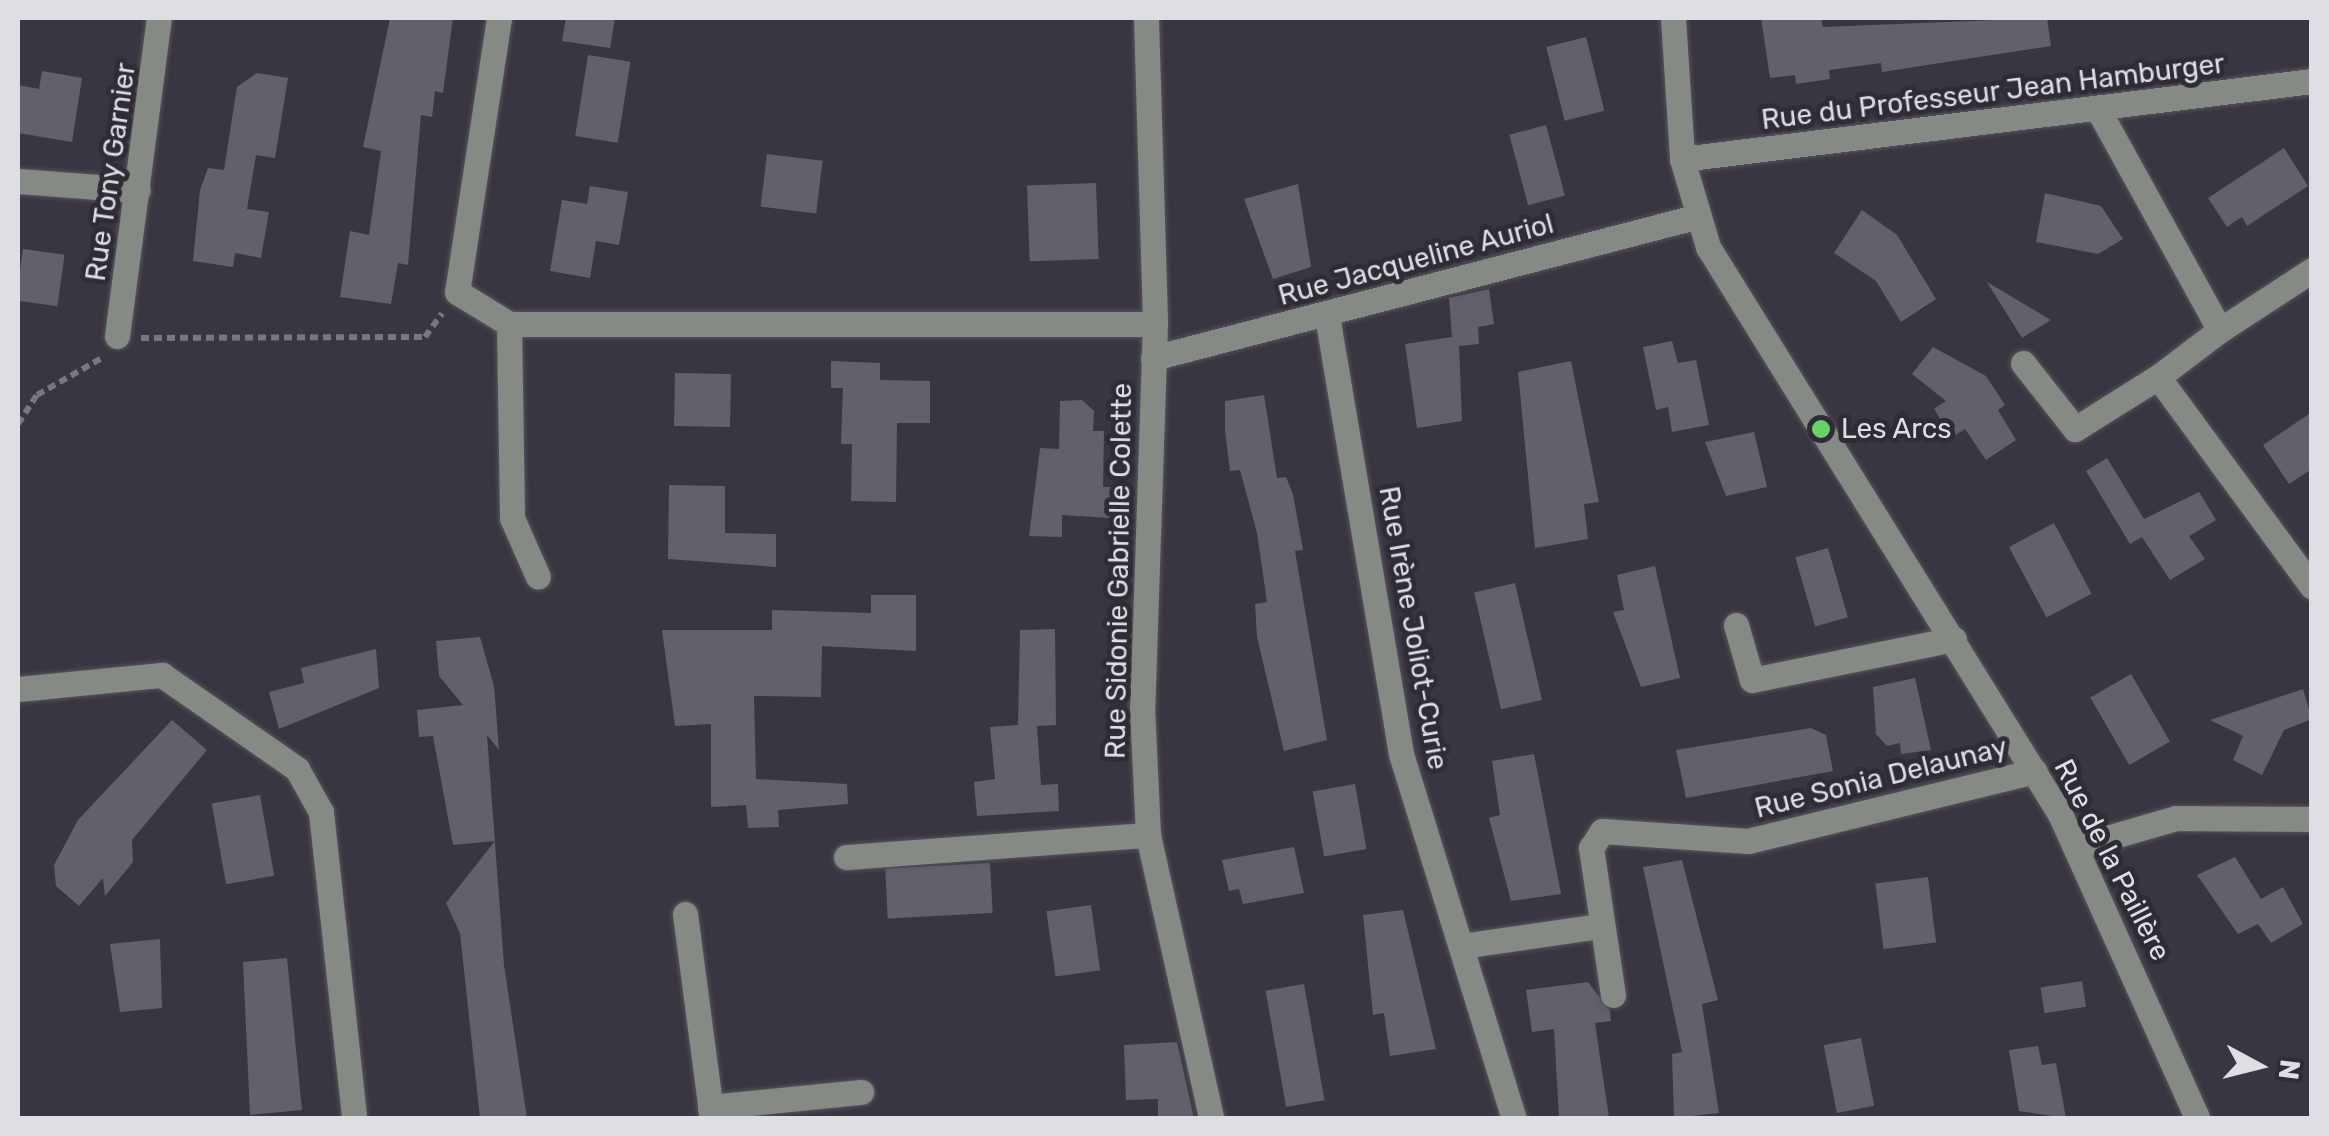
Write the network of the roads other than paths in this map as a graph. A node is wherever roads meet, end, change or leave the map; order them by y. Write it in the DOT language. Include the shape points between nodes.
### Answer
graph roads {
  1 [pos="159,18"];
  2 [pos="499,18"];
  3 [pos="1146,18"];
  4 [pos="1673,18"];
  5 [pos="2312,81"];
  6 [pos="2100,113"];
  7 [pos="1682,158"];
  8 [pos="18,182"];
  9 [pos="138,190"];
  10 [pos="1696,217"];
  11 [pos="2312,270"];
  12 [pos="1327,316"];
  13 [pos="509,324"];
  14 [pos="1155,324"];
  15 [pos="2220,330"];
  16 [pos="115,348"];
  17 [pos="1153,358"];
  18 [pos="2023,363"];
  19 [pos="2158,376"];
  20 [pos="538,576"];
  21 [pos="2312,587"];
  22 [pos="1736,624"];
  23 [pos="1954,639"];
  24 [pos="18,689"];
  25 [pos="2034,771"];
  26 [pos="2312,818"];
  27 [pos="1148,836"];
  28 [pos="2079,846"];
  29 [pos="846,857"];
  30 [pos="686,914"];
  31 [pos="1599,926"];
  32 [pos="1460,946"];
  33 [pos="1613,995"];
  34 [pos="861,1092"];
  35 [pos="711,1113"];
  36 [pos="354,1118"];
  37 [pos="1211,1118"];
  38 [pos="1514,1118"];
  39 [pos="2197,1118"];
  1 -- 9 [label="street, Rue Tony Garnier"];
  2 -- 13 [label="street" via="457,292"];
  3 -- 14 [label="street, Rue Sidonie Gabrielle Colette"];
  4 -- 7 [label="street, Rue de la Paillère"];
  5 -- 6 [label="street, Rue du Professeur Jean Hamburger"];
  6 -- 7 [label="street, Rue du Professeur Jean Hamburger"];
  6 -- 15 [label="street"];
  7 -- 10 [label="street, Rue de la Paillère"];
  8 -- 9 [label="street"];
  9 -- 16 [label="street, Rue Tony Garnier"];
  10 -- 12 [label="street, Rue Jacqueline Auriol"];
  10 -- 23 [label="street, Rue de la Paillère" via="1731,288"];
  11 -- 15 [label="street"];
  12 -- 17 [label="street, Rue Jacqueline Auriol"];
  12 -- 32 [label="street, Rue Irène Joliot-Curie" via="1401,754"];
  13 -- 14 [label="street"];
  13 -- 20 [label="street" via="512,518"];
  14 -- 17 [label="street, Rue Sidonie Gabrielle Colette"];
  15 -- 19 [label="street"];
  17 -- 27 [label="street, Rue Sidonie Gabrielle Colette" via="1142,708"];
  18 -- 19 [label="street" via="2075,429"];
  19 -- 21 [label="street"];
  22 -- 23 [label="street" via="1752,680"];
  23 -- 25 [label="street, Rue de la Paillère"];
  24 -- 36 [label="street" via="162,675 304,778 321,812"];
  25 -- 28 [label="street, Rue de la Paillère"];
  25 -- 31 [label="street, Rue Sonia Delaunay" via="1748,842 1602,831 1591,848"];
  26 -- 28 [label="street" via="2176,818"];
  27 -- 29 [label="street"];
  27 -- 37 [label="street, Rue Sidonie Gabrielle Colette"];
  28 -- 39 [label="street, Rue de la Paillère"];
  30 -- 35 [label="street"];
  31 -- 32 [label="street"];
  31 -- 33 [label="street, Rue Sonia Delaunay"];
  32 -- 38 [label="street, Rue Irène Joliot-Curie"];
  34 -- 35 [label="street"];
}
